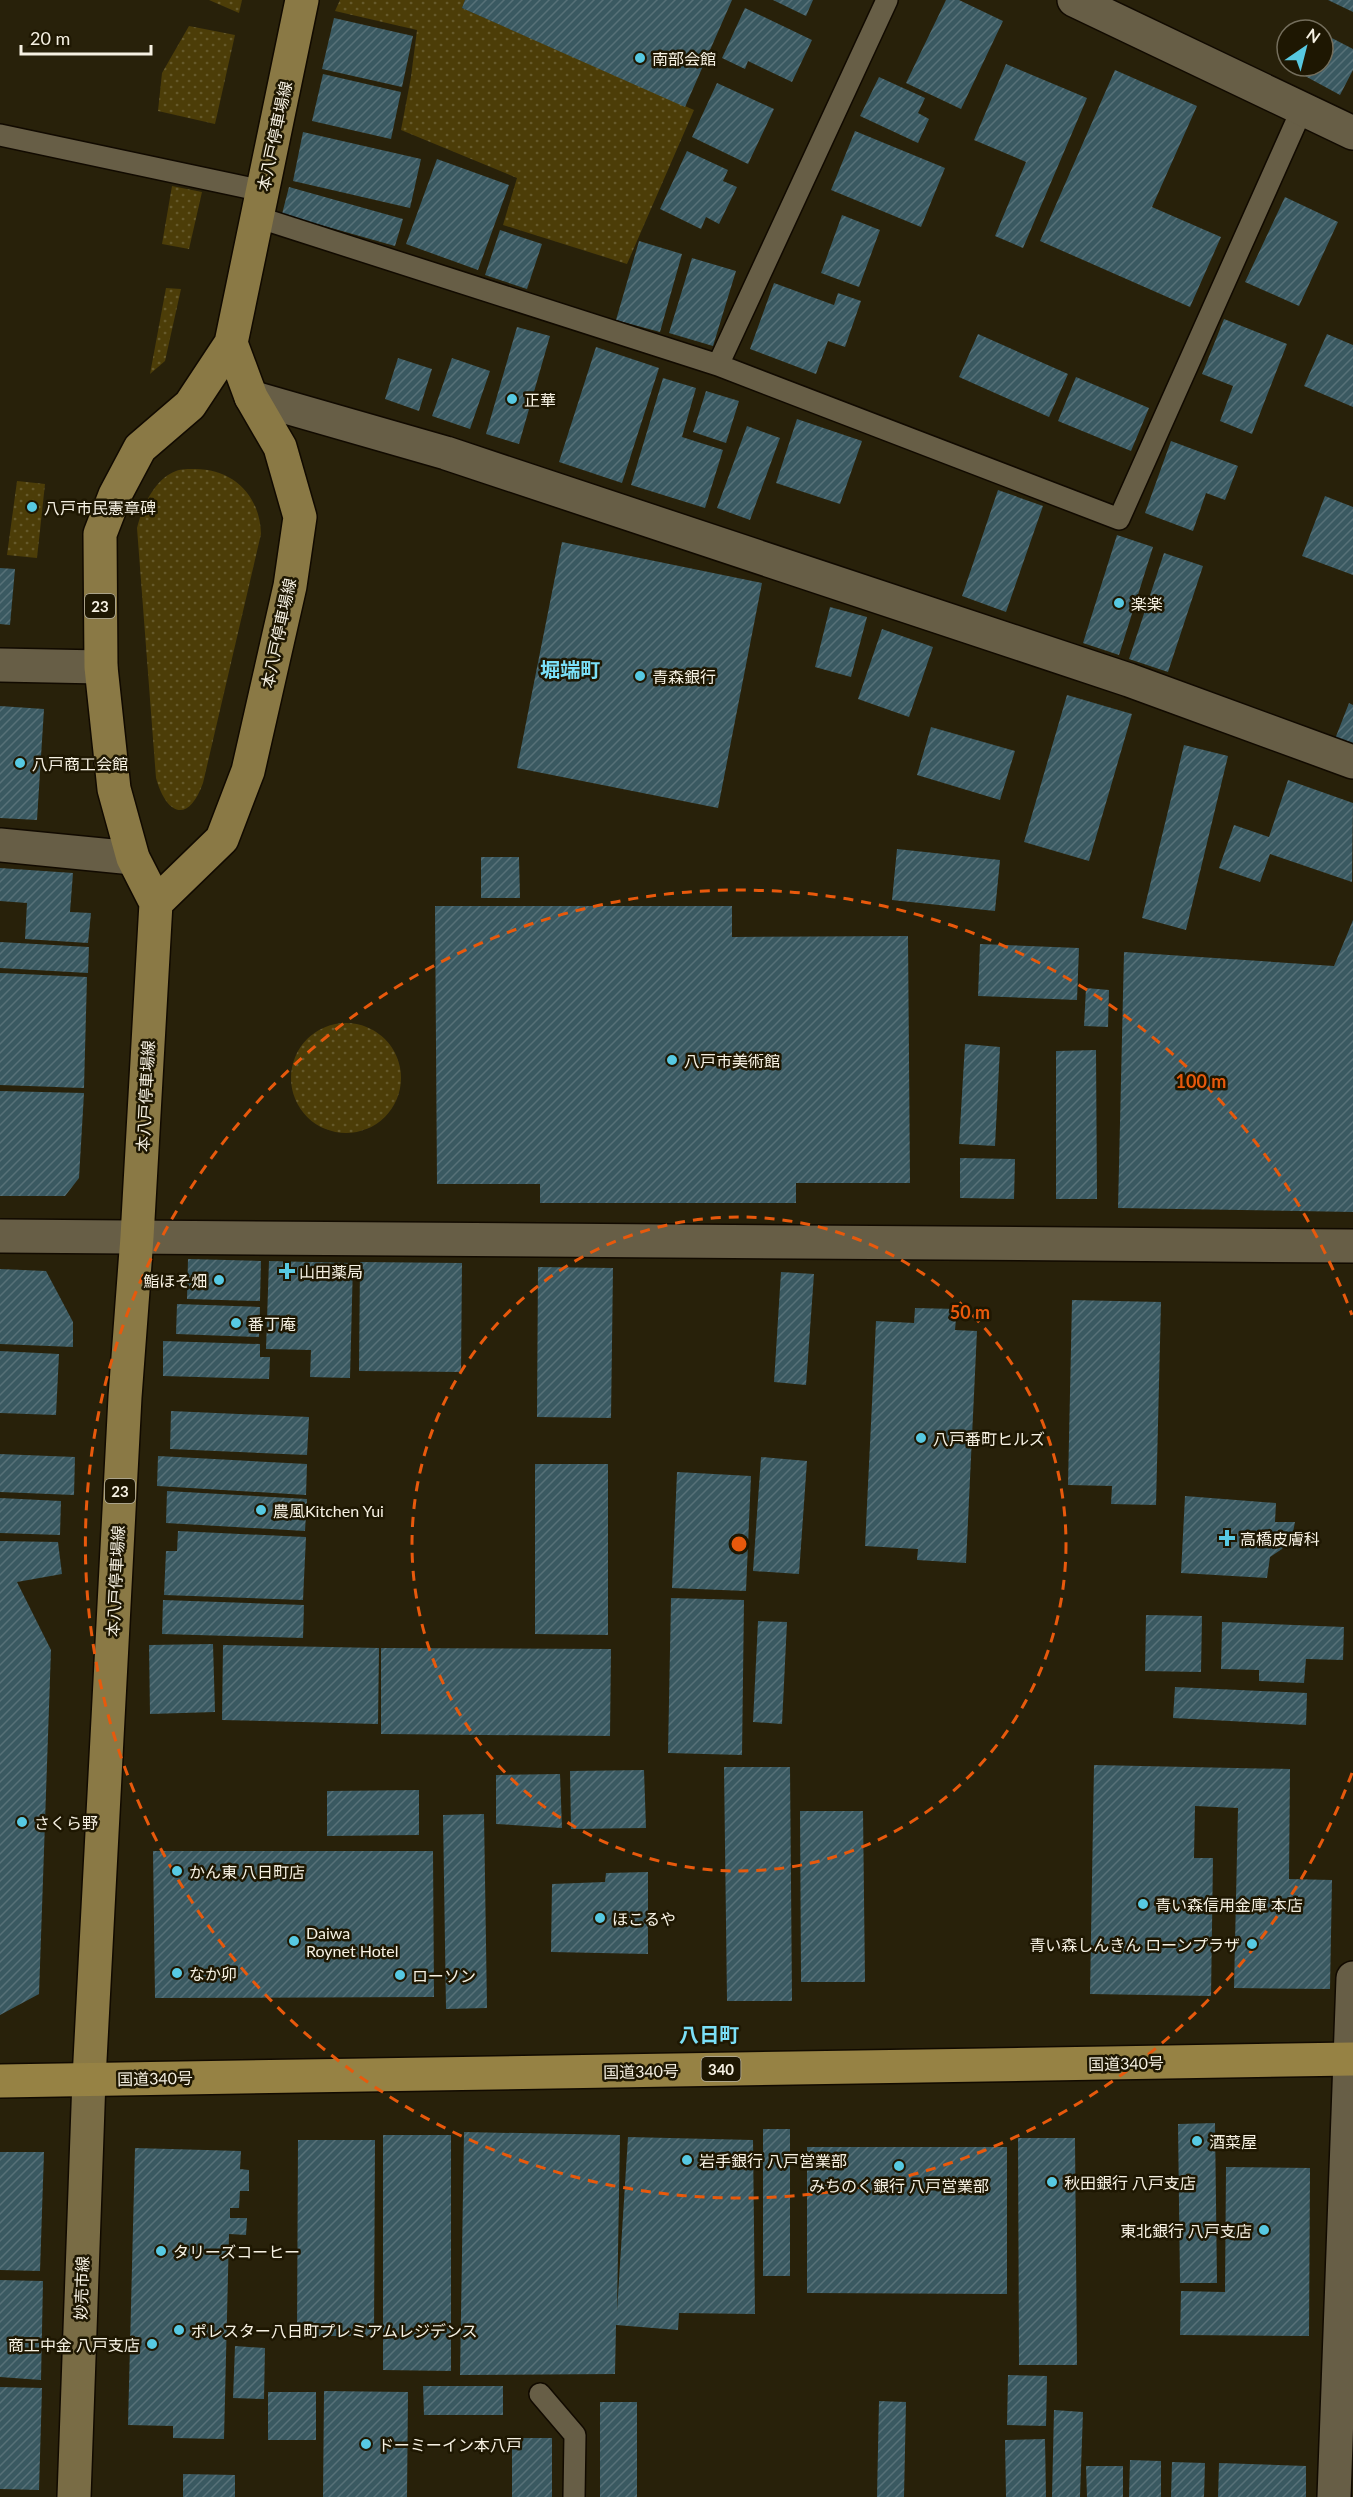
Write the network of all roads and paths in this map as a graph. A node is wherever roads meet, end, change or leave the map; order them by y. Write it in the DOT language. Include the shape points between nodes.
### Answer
graph roads {
  1 [pos="302,0"];
  2 [pos="887,0"];
  3 [pos="1074,0"];
  4 [pos="1302,109"];
  5 [pos="1353,133"];
  6 [pos="0,135"];
  7 [pos="260,204"];
  8 [pos="231,343"];
  9 [pos="718,365"];
  10 [pos="251,398"];
  11 [pos="0,665"];
  12 [pos="101,667"];
  13 [pos="1353,762"];
  14 [pos="0,844"];
  15 [pos="133,858"];
  16 [pos="156,903"];
  17 [pos="0,1236"];
  18 [pos="137,1237"];
  19 [pos="1353,1246"];
  20 [pos="1353,1978"];
  21 [pos="1351,2059"];
  22 [pos="89,2079"];
  23 [pos="0,2080"];
  24 [pos="540,2394"];
  25 [pos="74,2497"];
  26 [pos="574,2497"];
  27 [pos="1334,2497"];
  1 -- 7 [label="main road, 本八戸停車場線 / 23"];
  2 -- 9 [label="lane"];
  3 -- 4 [label="street"];
  4 -- 5 [label="street"];
  4 -- 9 [label="lane" via="1119,519"];
  6 -- 7 [label="lane"];
  7 -- 8 [label="main road, 本八戸停車場線 / 23"];
  7 -- 9 [label="lane"];
  8 -- 10 [label="main road, 本八戸停車場線"];
  8 -- 12 [label="main road, 本八戸停車場線 / 23" via="190,405 140,448 115,495 100,534"];
  10 -- 13 [label="street" via="446,453 1129,680"];
  10 -- 16 [label="main road, 本八戸停車場線" via="280,447 300,517 290,586 248,771 222,839"];
  11 -- 12 [label="street"];
  12 -- 15 [label="main road, 本八戸停車場線 / 23" via="114,789"];
  14 -- 15 [label="street"];
  15 -- 16 [label="main road, 本八戸停車場線 / 23"];
  16 -- 18 [label="main road, 本八戸停車場線 / 23"];
  17 -- 18 [label="street"];
  18 -- 19 [label="street"];
  18 -- 22 [label="main road, 本八戸停車場線 / 23"];
  20 -- 21 [label="street"];
  21 -- 22 [label="highway, 国道340号 / 340"];
  21 -- 27 [label="street"];
  22 -- 23 [label="highway, 国道340号 / 340"];
  22 -- 25 [label="main road, 妙売市線"];
  24 -- 26 [label="lane" via="575,2435"];
}
